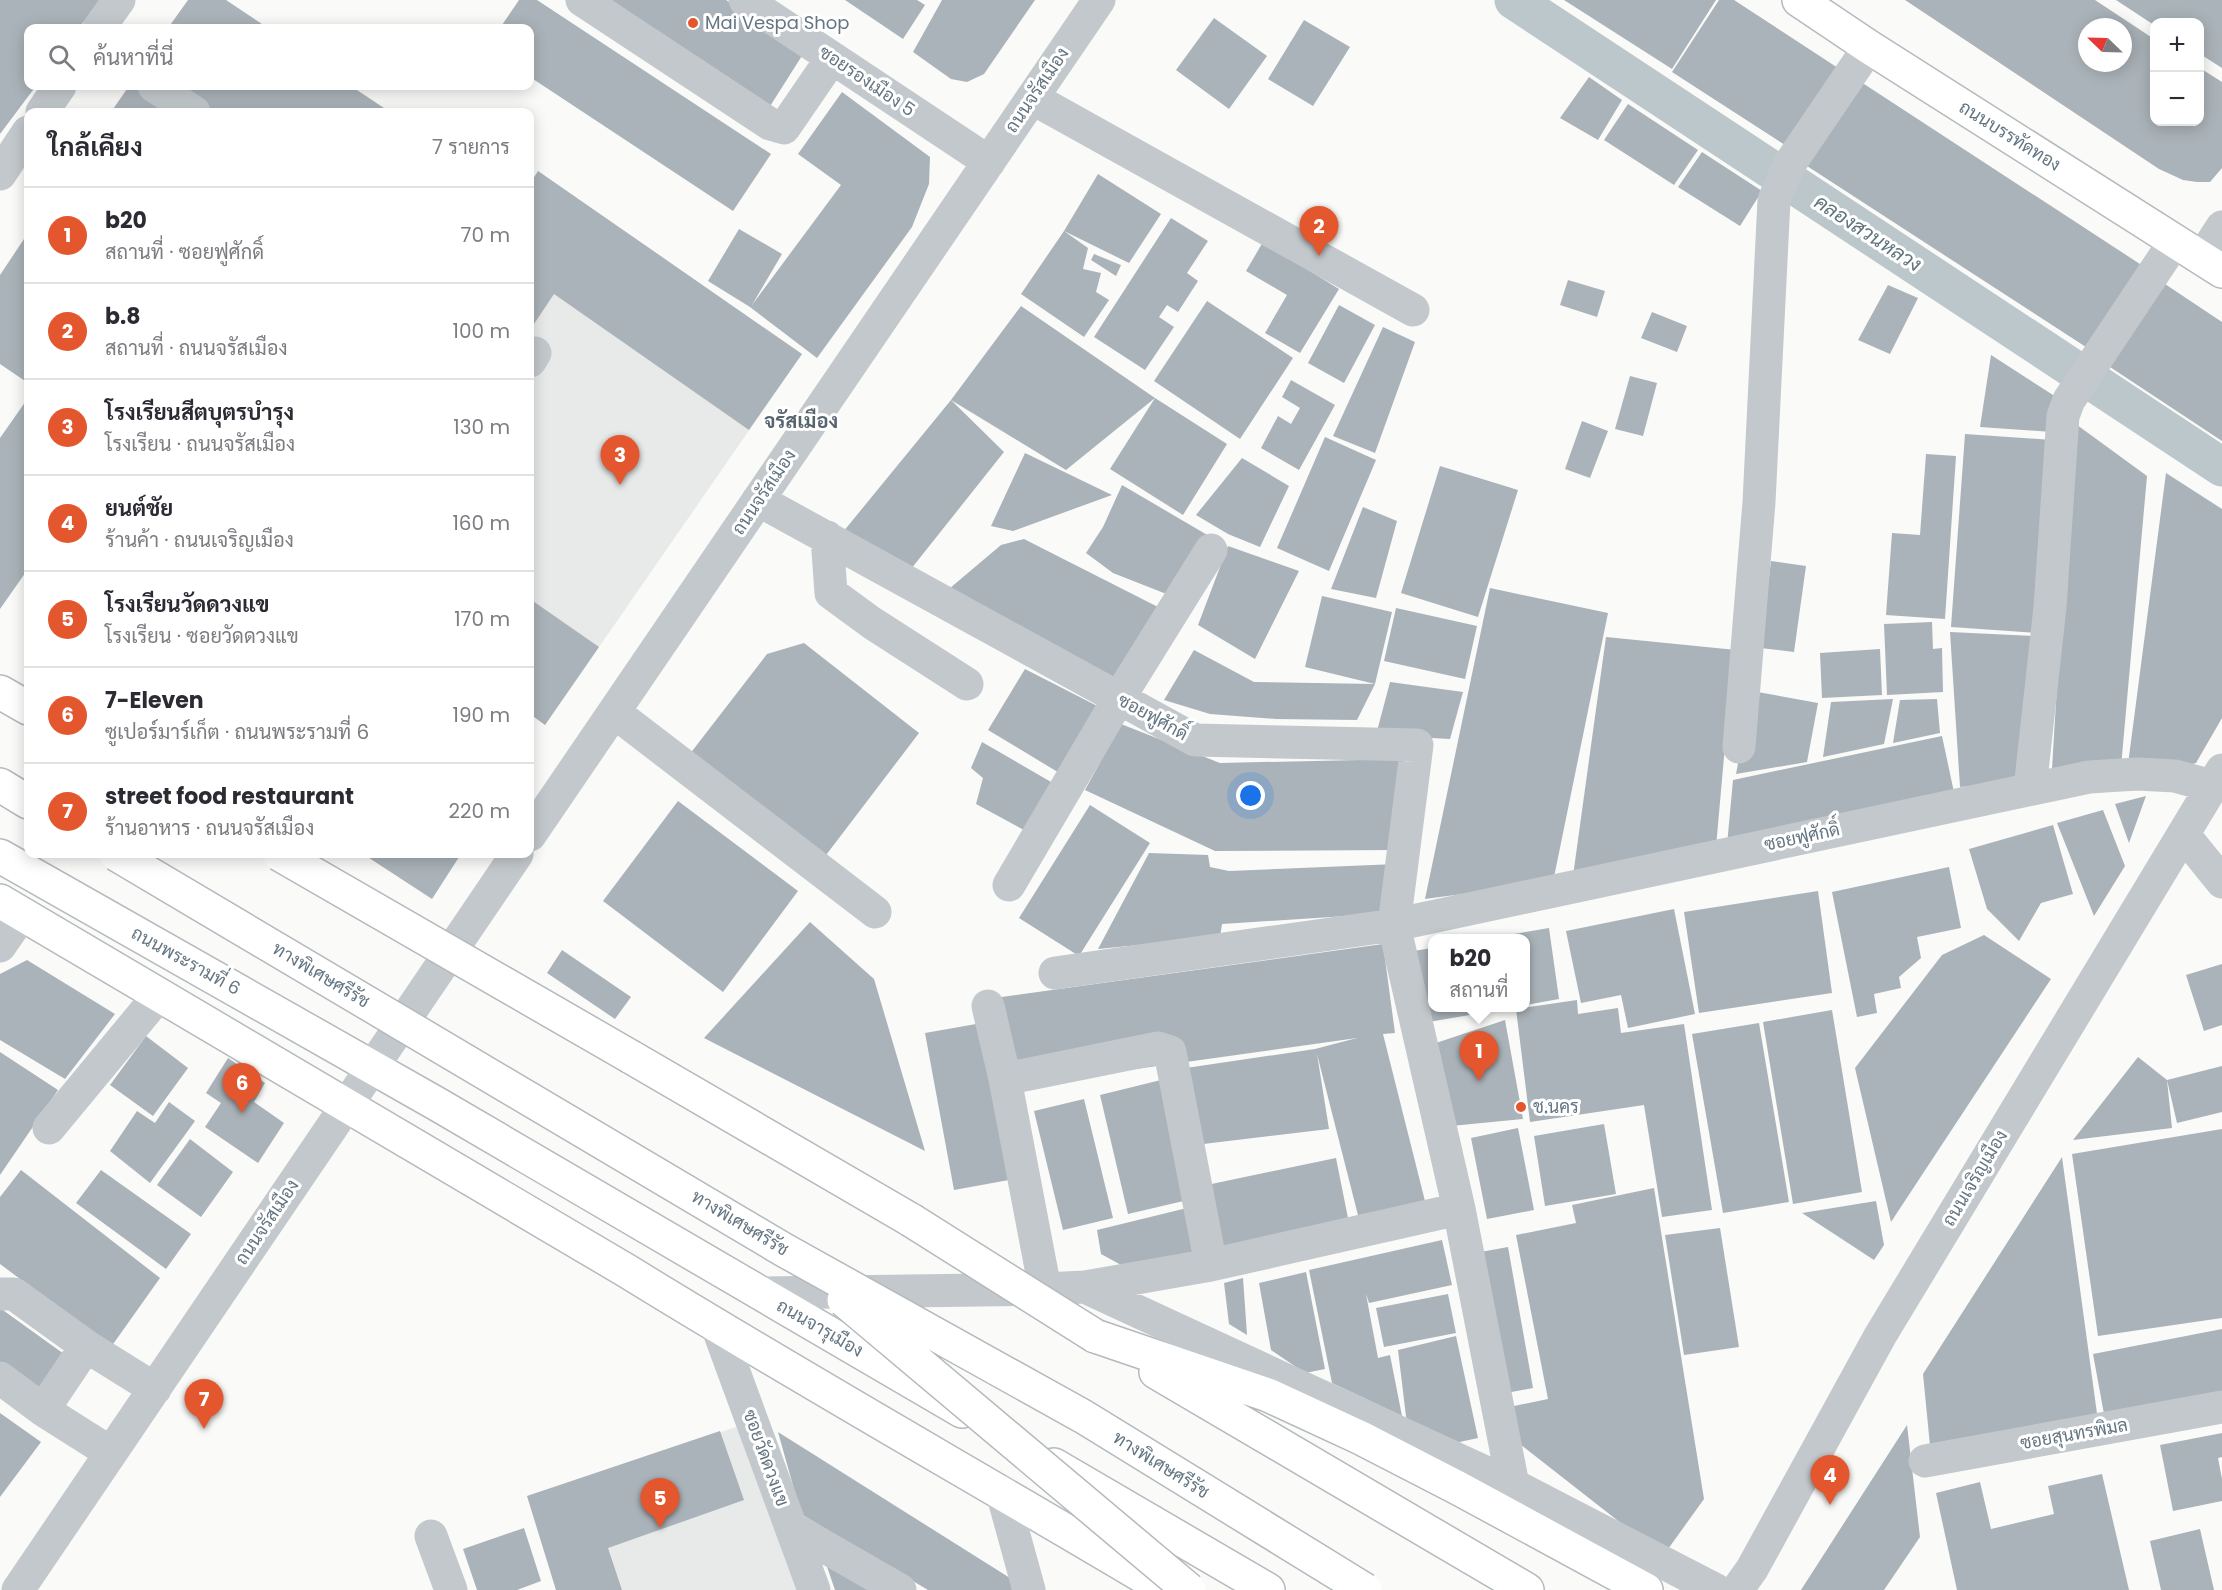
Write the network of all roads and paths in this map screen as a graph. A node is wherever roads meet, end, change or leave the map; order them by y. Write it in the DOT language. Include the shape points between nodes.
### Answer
graph roads {
  1 [pos="119,0"];
  2 [pos="582,0"];
  3 [pos="745,0"];
  4 [pos="1099,0"];
  5 [pos="1799,0"];
  6 [pos="102,24"];
  7 [pos="1869,47"];
  8 [pos="832,58"];
  9 [pos="57,90"];
  10 [pos="160,90"];
  11 [pos="1032,98"];
  12 [pos="45,108"];
  13 [pos="188,108"];
  14 [pos="24,138"];
  15 [pos="989,162"];
  16 [pos="2,171"];
  17 [pos="2222,226"];
  18 [pos="2175,241"];
  19 [pos="2212,265"];
  20 [pos="1413,310"];
  21 [pos="758,500"];
  22 [pos="827,537"];
  23 [pos="1211,550"];
  24 [pos="967,684"];
  25 [pos="0,692"];
  26 [pos="1119,698"];
  27 [pos="24,706"];
  28 [pos="614,712"];
  29 [pos="1739,747"];
  30 [pos="2217,778"];
  31 [pos="0,785"];
  32 [pos="2030,789"];
  33 [pos="24,800"];
  34 [pos="534,829"];
  35 [pos="2184,835"];
  36 [pos="0,856"];
  37 [pos="123,858"];
  38 [pos="286,858"];
  39 [pos="514,858"];
  40 [pos="2222,882"];
  41 [pos="1009,885"];
  42 [pos="11,908"];
  43 [pos="874,912"];
  44 [pos="1394,925"];
  45 [pos="0,946"];
  46 [pos="1055,973"];
  47 [pos="159,996"];
  48 [pos="988,1006"];
  49 [pos="372,1066"];
  50 [pos="1005,1079"];
  51 [pos="346,1104"];
  52 [pos="49,1128"];
  53 [pos="1459,1209"];
  54 [pos="784,1250"];
  55 [pos="1211,1265"];
  56 [pos="1084,1287"];
  57 [pos="1045,1289"];
  58 [pos="760,1293"];
  59 [pos="0,1294"];
  60 [pos="717,1326"];
  61 [pos="1095,1336"];
  62 [pos="86,1346"];
  63 [pos="0,1378"];
  64 [pos="155,1389"];
  65 [pos="2222,1407"];
  66 [pos="43,1410"];
  67 [pos="111,1453"];
  68 [pos="1925,1461"];
  69 [pos="1513,1485"];
  70 [pos="1002,1492"];
  71 [pos="792,1528"];
  72 [pos="431,1536"];
  73 [pos="18,1590"];
  74 [pos="451,1590"];
  75 [pos="814,1590"];
  76 [pos="900,1590"];
  77 [pos="1029,1590"];
  78 [pos="1166,1590"];
  79 [pos="1189,1590"];
  80 [pos="1268,1590"];
  81 [pos="1365,1590"];
  82 [pos="1527,1590"];
  83 [pos="1646,1590"];
  84 [pos="1716,1590"];
  85 [pos="1737,1590"];
  1 -- 6 [label="street"];
  2 -- 8 [label="street" via="770,124 784,128"];
  3 -- 8 [label="street, ซอยรองเมือง 5"];
  4 -- 11 [label="street, ถนนจรัสเมือง"];
  5 -- 7 [label="main road, ถนนบรรทัดทอง"];
  7 -- 18 [label="main road, ถนนบรรทัดทอง"];
  7 -- 29 [label="street" via="1789,165 1774,200 1759,502"];
  8 -- 15 [label="street, ซอยรองเมือง 5"];
  9 -- 12 [label="street"];
  10 -- 13 [label="street"];
  11 -- 15 [label="street, ถนนจรัสเมือง"];
  11 -- 20 [label="street"];
  14 -- 16 [label="street"];
  15 -- 21 [label="street, ถนนจรัสเมือง"];
  17 -- 19 [label="street"];
  18 -- 19 [label="main road, ถนนบรรทัดทอง"];
  18 -- 32 [label="street" via="2069,400 2063,416 2050,607"];
  21 -- 22 [label="street, ซอยฟูศักดิ์"];
  21 -- 28 [label="street, ถนนจรัสเมือง"];
  22 -- 24 [label="street" via="831,593"];
  22 -- 26 [label="street, ซอยฟูศักดิ์"];
  23 -- 26 [label="street"];
  25 -- 27 [label="main road"];
  26 -- 41 [label="street"];
  26 -- 44 [label="street, ซอยฟูศักดิ์" via="1195,740 1417,745"];
  28 -- 34 [label="street, ถนนจรัสเมือง"];
  28 -- 43 [label="street"];
  30 -- 32 [label="street, ซอยฟูศักดิ์" via="2137,774 2089,777"];
  30 -- 35 [label="street, ถนนเจริญเมือง"];
  31 -- 33 [label="main road"];
  32 -- 44 [label="street, ซอยฟูศักดิ์"];
  35 -- 40 [label="street"];
  35 -- 85 [label="street, ถนนเจริญเมือง" via="1880,1336"];
  36 -- 49 [label="main road, ถนนพระรามที่ 6"];
  37 -- 54 [label="main road, ทางพิเศษศรีรัช, bridge"];
  38 -- 61 [label="main road, bridge" via="911,1221"];
  39 -- 49 [label="street, ถนนจรัสเมือง"];
  42 -- 45 [label="street"];
  42 -- 47 [label="main road"];
  44 -- 46 [label="street, ซอยฟูศักดิ์"];
  44 -- 53 [label="street"];
  47 -- 51 [label="main road"];
  47 -- 52 [label="street"];
  48 -- 50 [label="street"];
  49 -- 51 [label="street, ถนนจรัสเมือง"];
  49 -- 58 [label="main road, ถนนจารุเมือง"];
  50 -- 55 [label="street" via="1158,1048 1170,1052"];
  50 -- 57 [label="street"];
  51 -- 60 [label="main road"];
  51 -- 64 [label="street, ถนนจรัสเมือง"];
  53 -- 55 [label="street"];
  53 -- 69 [label="street"];
  54 -- 79 [label="main road, bridge"];
  54 -- 81 [label="main road, ทางพิเศษศรีรัช, bridge" via="1084,1417"];
  55 -- 56 [label="street"];
  56 -- 57 [label="street"];
  56 -- 69 [label="street"];
  57 -- 58 [label="street"];
  58 -- 80 [label="main road, ถนนจารุเมือง"];
  59 -- 62 [label="street" via="14,1294"];
  60 -- 70 [label="main road"];
  60 -- 71 [label="street, ซอยวัดดวงแข"];
  61 -- 82 [label="main road"];
  61 -- 83 [label="main road" via="1268,1395 1458,1488"];
  62 -- 64 [label="street"];
  62 -- 66 [label="street"];
  63 -- 66 [label="street"];
  64 -- 67 [label="street, ถนนจรัสเมือง"];
  65 -- 68 [label="street, ซอยสุนทรพิมล"];
  66 -- 67 [label="street"];
  67 -- 73 [label="street, ถนนจรัสเมือง"];
  69 -- 84 [label="street"];
  70 -- 77 [label="street"];
  70 -- 78 [label="main road"];
  71 -- 75 [label="street, ซอยวัดดวงแข"];
  71 -- 76 [label="street"];
  72 -- 74 [label="street"];
}
